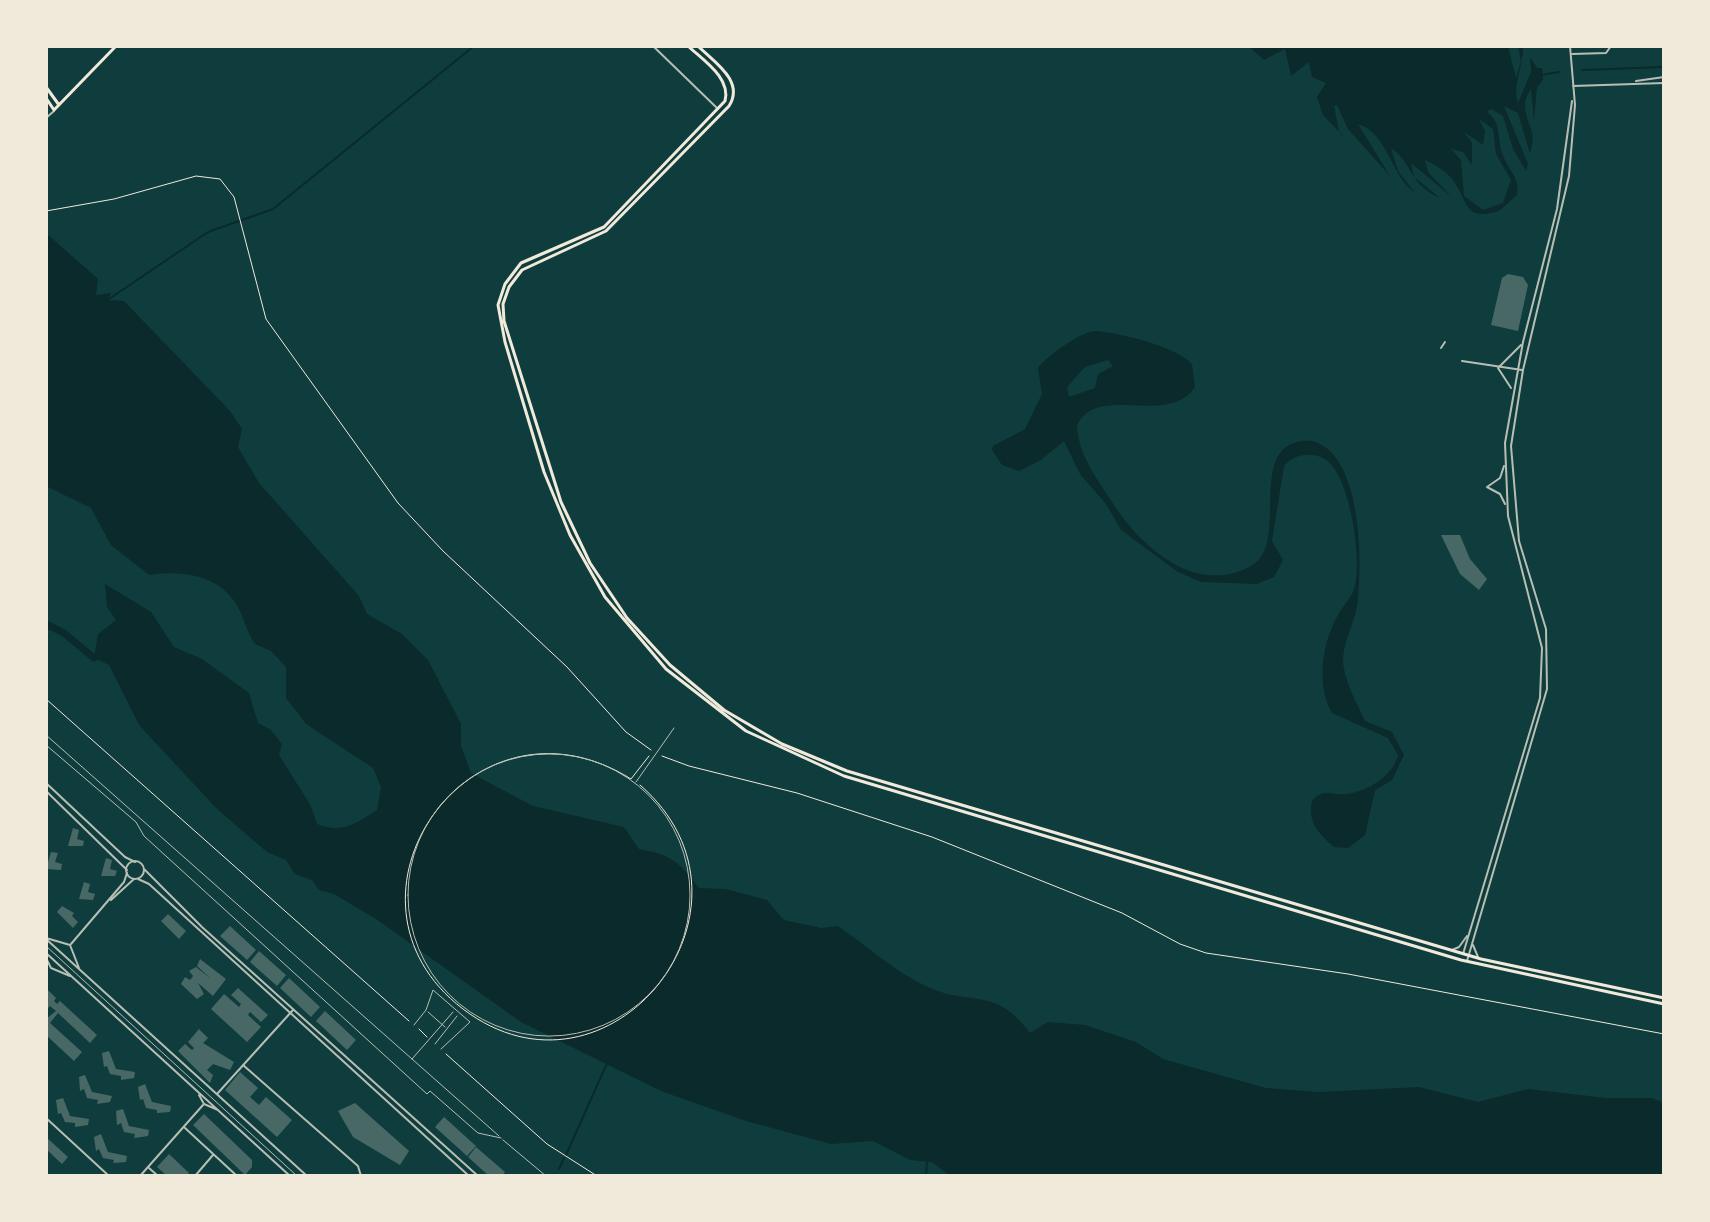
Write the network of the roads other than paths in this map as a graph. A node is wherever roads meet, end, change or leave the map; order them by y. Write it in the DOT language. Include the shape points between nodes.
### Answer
graph roads {
  1 [pos="116,46"];
  2 [pos="653,46"];
  3 [pos="688,46"];
  4 [pos="698,46"];
  5 [pos="1570,46"];
  6 [pos="1611,46"];
  7 [pos="1570,54"];
  8 [pos="1664,77"];
  9 [pos="1635,82"];
  10 [pos="1664,83"];
  11 [pos="1572,86"];
  12 [pos="46,87"];
  13 [pos="46,98"];
  14 [pos="1573,100"];
  15 [pos="59,105"];
  16 [pos="718,109"];
  17 [pos="54,110"];
  18 [pos="46,118"];
  19 [pos="502,322"];
  20 [pos="507,342"];
  21 [pos="1445,342"];
  22 [pos="1523,342"];
  23 [pos="1441,348"];
  24 [pos="1462,361"];
  25 [pos="1498,368"];
  26 [pos="1517,369"];
  27 [pos="1523,370"];
  28 [pos="1512,393"];
  29 [pos="1506,460"];
  30 [pos="1508,508"];
  31 [pos="674,728"];
  32 [pos="46,735"];
  33 [pos="46,745"];
  34 [pos="46,783"];
  35 [pos="635,784"];
  36 [pos="46,791"];
  37 [pos="135,862"];
  38 [pos="144,869"];
  39 [pos="127,871"];
  40 [pos="136,879"];
  41 [pos="107,904"];
  42 [pos="1468,935"];
  43 [pos="46,939"];
  44 [pos="1472,940"];
  45 [pos="70,945"];
  46 [pos="46,946"];
  47 [pos="1451,950"];
  48 [pos="46,953"];
  49 [pos="1466,955"];
  50 [pos="46,958"];
  51 [pos="1481,959"];
  52 [pos="1461,960"];
  53 [pos="1467,962"];
  54 [pos="51,968"];
  55 [pos="82,972"];
  56 [pos="46,974"];
  57 [pos="75,979"];
  58 [pos="1664,998"];
  59 [pos="460,1004"];
  60 [pos="1664,1004"];
  61 [pos="293,1010"];
  62 [pos="426,1010"];
  63 [pos="290,1014"];
  64 [pos="459,1014"];
  65 [pos="414,1025"];
  66 [pos="447,1029"];
  67 [pos="440,1038"];
  68 [pos="446,1042"];
  69 [pos="435,1044"];
  70 [pos="441,1049"];
  71 [pos="412,1059"];
  72 [pos="243,1065"];
  73 [pos="197,1090"];
  74 [pos="217,1094"];
  75 [pos="204,1104"];
  76 [pos="221,1112"];
  77 [pos="46,1118"];
  78 [pos="184,1127"];
  79 [pos="501,1138"];
  80 [pos="214,1154"];
  81 [pos="148,1167"];
  82 [pos="109,1176"];
  83 [pos="140,1176"];
  84 [pos="158,1176"];
  85 [pos="195,1176"];
  86 [pos="237,1176"];
  87 [pos="290,1176"];
  88 [pos="297,1176"];
  89 [pos="307,1176"];
  90 [pos="361,1176"];
  91 [pos="469,1176"];
  92 [pos="478,1176"];
  93 [pos="546,1176"];
  1 -- 15 [label="main road"];
  2 -- 16 [label="street"];
  3 -- 16 [label="main road" via="725,85 725,101"];
  4 -- 19 [label="main road" via="731,80 735,92 729,106 606,231 534,263 515,278 503,304"];
  5 -- 7 [label="street"];
  6 -- 7 [label="street" via="1606,53"];
  7 -- 11 [label="street"];
  8 -- 9 [label="street"];
  9 -- 10 [label="street"];
  9 -- 11 [label="street"];
  11 -- 14 [label="street"];
  12 -- 15 [label="main road"];
  13 -- 17 [label="main road"];
  14 -- 22 [label="street" via="1557,209"];
  14 -- 27 [label="street" via="1569,176"];
  15 -- 17 [label="main road"];
  16 -- 19 [label="main road" via="604,227 532,257 509,276 498,305"];
  17 -- 18 [label="street"];
  19 -- 20 [label="main road"];
  20 -- 47 [label="main road" via="561,502 590,563 645,640 693,686 749,726 813,758 882,782"];
  20 -- 52 [label="main road" via="556,505 605,597 668,670 746,731 868,784"];
  21 -- 23 [label="street"];
  22 -- 25 [label="street"];
  22 -- 26 [label="street"];
  24 -- 25 [label="street"];
  25 -- 26 [label="street"];
  25 -- 28 [label="street"];
  26 -- 27 [label="street"];
  26 -- 28 [label="street"];
  27 -- 44 [label="street" via="1511,446 1514,510 1546,629 1549,668 1543,714"];
  28 -- 29 [label="street"];
  29 -- 30 [label="street"];
  29 -- 30 [label="street" via="1500,478 1487,487 1500,494"];
  30 -- 42 [label="street" via="1540,638 1542,681"];
  31 -- 35 [label="street"];
  32 -- 71 [label="street"];
  33 -- 79 [label="street" via="136,822 144,836 222,909 427,1094 430,1091 478,1133"];
  34 -- 37 [label="street"];
  35 -- 59 [label="street" via="581,758 527,756 476,775 439,807 412,861 409,909 425,962"];
  35 -- 59 [label="street" via="671,827 688,881 683,937 660,981 618,1018 565,1035 509,1030"];
  36 -- 39 [label="street"];
  37 -- 38 [label="street"];
  37 -- 39 [label="street"];
  38 -- 40 [label="street"];
  38 -- 61 [label="street"];
  39 -- 40 [label="street"];
  39 -- 41 [label="street"];
  40 -- 41 [label="street"];
  40 -- 63 [label="street" via="149,884"];
  41 -- 45 [label="street"];
  42 -- 47 [label="street"];
  42 -- 49 [label="street"];
  43 -- 45 [label="street"];
  43 -- 55 [label="street"];
  44 -- 49 [label="street"];
  44 -- 51 [label="street"];
  45 -- 55 [label="street"];
  46 -- 88 [label="street"];
  47 -- 49 [label="main road"];
  48 -- 57 [label="street"];
  49 -- 51 [label="main road"];
  49 -- 52 [label="street"];
  49 -- 53 [label="street"];
  50 -- 54 [label="street"];
  51 -- 58 [label="main road"];
  52 -- 53 [label="main road"];
  53 -- 60 [label="main road"];
  54 -- 56 [label="street"];
  54 -- 57 [label="street"];
  55 -- 74 [label="street"];
  57 -- 73 [label="street"];
  59 -- 71 [label="street"];
  61 -- 63 [label="street"];
  61 -- 92 [label="street"];
  62 -- 64 [label="street" via="433,990"];
  62 -- 65 [label="street"];
  62 -- 66 [label="street"];
  63 -- 72 [label="street"];
  63 -- 91 [label="street"];
  64 -- 66 [label="street"];
  64 -- 68 [label="street" via="470,1022"];
  66 -- 67 [label="street"];
  67 -- 68 [label="street"];
  67 -- 69 [label="street"];
  68 -- 70 [label="street"];
  71 -- 79 [label="street"];
  72 -- 74 [label="street"];
  72 -- 90 [label="street" via="358,1166"];
  73 -- 75 [label="street"];
  73 -- 76 [label="street"];
  74 -- 89 [label="street"];
  75 -- 76 [label="street"];
  75 -- 78 [label="street"];
  76 -- 87 [label="street"];
  77 -- 82 [label="street"];
  78 -- 80 [label="street"];
  78 -- 81 [label="street"];
  79 -- 93 [label="street"];
  80 -- 85 [label="street"];
  80 -- 86 [label="street"];
  81 -- 83 [label="street"];
  81 -- 84 [label="street"];
}
